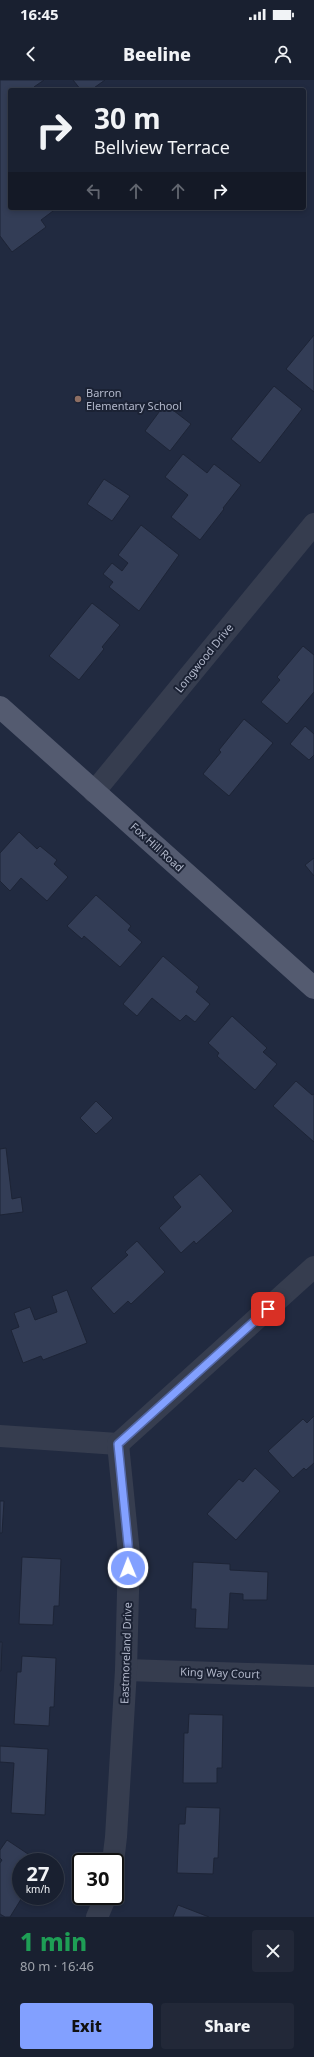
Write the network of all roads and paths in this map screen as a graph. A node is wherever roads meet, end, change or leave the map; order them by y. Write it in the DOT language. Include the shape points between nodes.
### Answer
graph roads {
  1 [pos="314,524"];
  2 [pos="0,707"];
  3 [pos="94,792"];
  4 [pos="314,988"];
  5 [pos="314,1267"];
  6 [pos="0,1436"];
  7 [pos="118,1444"];
  8 [pos="126,1670"];
  9 [pos="314,1676"];
  10 [pos="114,1853"];
  11 [pos="102,1905"];
  12 [pos="97,1917"];
  1 -- 3 [label="street, Longwood Drive"];
  2 -- 3 [label="main road, Fox Hill Road"];
  3 -- 4 [label="main road, Fox Hill Road"];
  5 -- 7 [label="street"];
  6 -- 7 [label="street"];
  7 -- 8 [label="street, Eastmoreland Drive" via="129,1554"];
  8 -- 9 [label="street, King Way Court"];
  8 -- 10 [label="street, Eastmoreland Drive"];
  11 -- 12 [label="street"];
}
